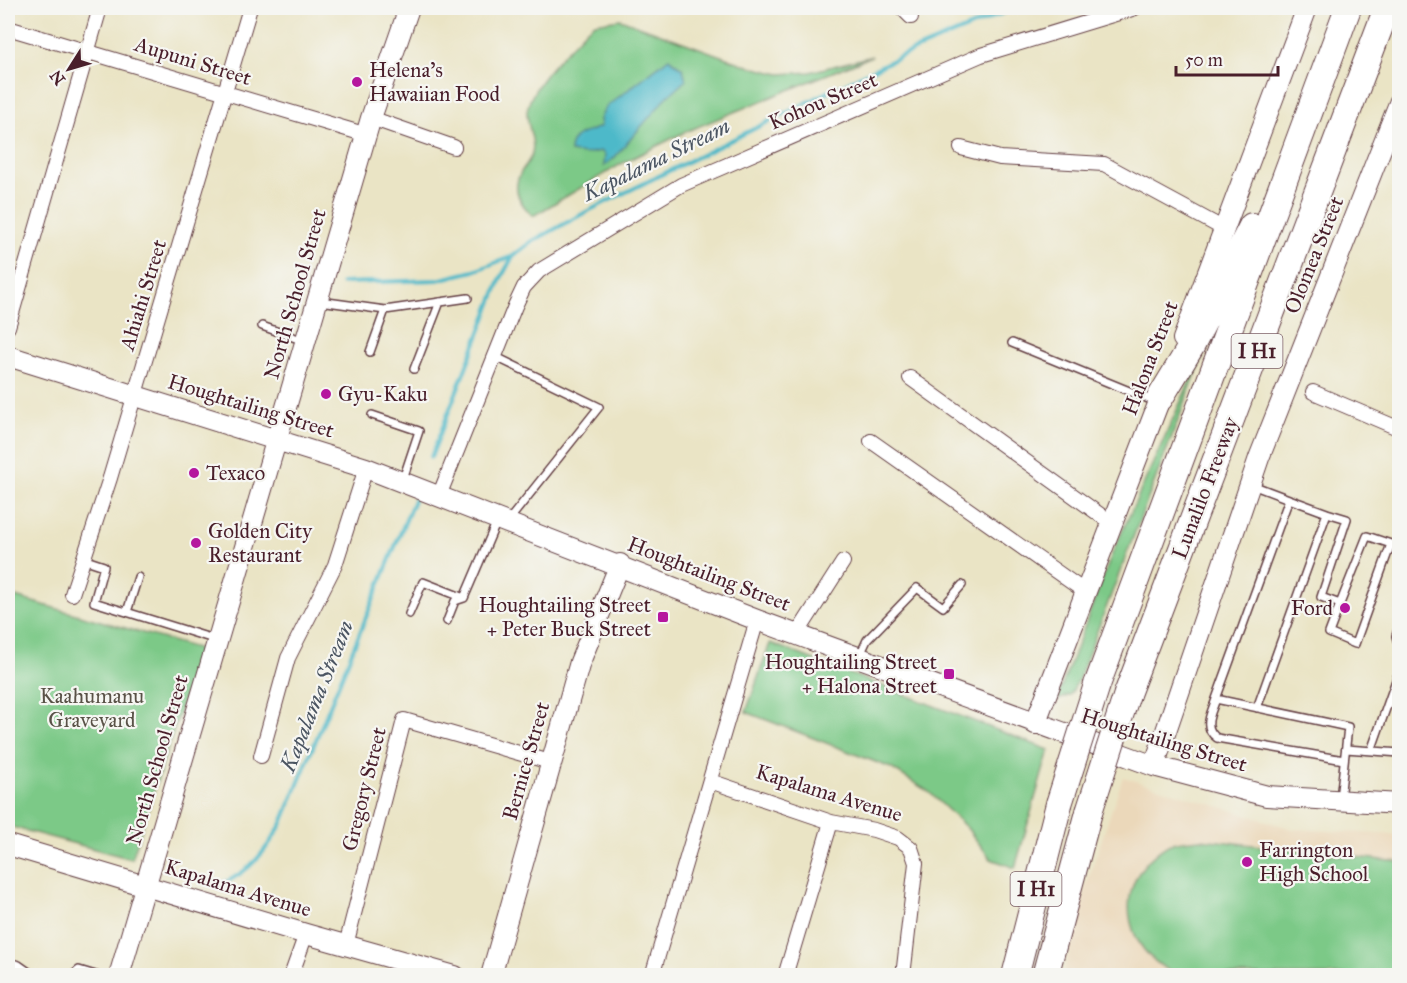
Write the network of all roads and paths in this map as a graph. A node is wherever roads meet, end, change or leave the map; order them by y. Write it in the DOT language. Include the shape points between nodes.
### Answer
graph roads {
  1 [pos="100,8"];
  2 [pos="250,8"];
  3 [pos="409,8"];
  4 [pos="1134,8"];
  5 [pos="1307,8"];
  6 [pos="1348,8"];
  7 [pos="1387,8"];
  8 [pos="8,28"];
  9 [pos="88,51"];
  10 [pos="1321,83"];
  11 [pos="226,93"];
  12 [pos="1400,101"];
  13 [pos="369,127"];
  14 [pos="454,147"];
  15 [pos="962,148"];
  16 [pos="1226,230"];
  17 [pos="468,298"];
  18 [pos="318,301"];
  19 [pos="440,302"];
  20 [pos="385,310"];
  21 [pos="262,326"];
  22 [pos="8,327"];
  23 [pos="306,341"];
  24 [pos="1012,343"];
  25 [pos="370,352"];
  26 [pos="8,356"];
  27 [pos="494,356"];
  28 [pos="414,369"];
  29 [pos="910,378"];
  30 [pos="1314,392"];
  31 [pos="134,395"];
  32 [pos="1159,400"];
  33 [pos="372,415"];
  34 [pos="1400,429"];
  35 [pos="278,438"];
  36 [pos="871,441"];
  37 [pos="366,468"];
  38 [pos="402,482"];
  39 [pos="1250,485"];
  40 [pos="439,496"];
  41 [pos="1289,499"];
  42 [pos="1327,513"];
  43 [pos="503,520"];
  44 [pos="1110,522"];
  45 [pos="83,559"];
  46 [pos="843,562"];
  47 [pos="620,564"];
  48 [pos="138,577"];
  49 [pos="962,585"];
  50 [pos="1084,591"];
  51 [pos="72,594"];
  52 [pos="464,598"];
  53 [pos="1340,604"];
  54 [pos="127,612"];
  55 [pos="410,614"];
  56 [pos="757,620"];
  57 [pos="447,621"];
  58 [pos="1400,624"];
  59 [pos="797,634"];
  60 [pos="217,639"];
  61 [pos="1400,651"];
  62 [pos="860,655"];
  63 [pos="1400,669"];
  64 [pos="1216,699"];
  65 [pos="1257,708"];
  66 [pos="1035,724"];
  67 [pos="1346,749"];
  68 [pos="1371,751"];
  69 [pos="1400,753"];
  70 [pos="261,756"];
  71 [pos="1344,760"];
  72 [pos="550,762"];
  73 [pos="1154,766"];
  74 [pos="710,781"];
  75 [pos="1340,802"];
  76 [pos="1400,804"];
  77 [pos="831,822"];
  78 [pos="8,845"];
  79 [pos="146,884"];
  80 [pos="306,934"];
  81 [pos="346,945"];
  82 [pos="8,962"];
  83 [pos="8,968"];
  84 [pos="35,974"];
  85 [pos="72,975"];
  86 [pos="99,975"];
  87 [pos="118,975"];
  88 [pos="291,975"];
  89 [pos="455,975"];
  90 [pos="491,975"];
  91 [pos="652,975"];
  92 [pos="785,975"];
  93 [pos="903,975"];
  94 [pos="1015,975"];
  95 [pos="1046,975"];
  1 -- 9 [label="street"];
  2 -- 11 [label="street, Ahiahi Street"];
  3 -- 13 [label="main road, North School Street"];
  4 -- 27 [label="street, Kohou Street" via="981,55 681,185 539,271 524,287"];
  5 -- 16 [label="main road, Halona Street"];
  6 -- 10 [label="highway, Lunalilo Freeway / I H1"];
  7 -- 95 [label="highway, Lunalilo Freeway / I H1, bridge" via="1127,694 1089,812"];
  8 -- 9 [label="street, Aupuni Street"];
  9 -- 11 [label="street, Aupuni Street"];
  9 -- 22 [label="street"];
  10 -- 32 [label="highway" via="1202,326"];
  10 -- 94 [label="highway, Lunalilo Freeway / I H1, bridge" via="1097,685 1059,804"];
  11 -- 13 [label="street, Aupuni Street"];
  11 -- 31 [label="street, Ahiahi Street"];
  12 -- 39 [label="main road, Olomea Street"];
  13 -- 14 [label="street, Aupuni Street"];
  13 -- 18 [label="main road, North School Street"];
  15 -- 16 [label="street" via="1000,159 1104,164"];
  16 -- 32 [label="main road, Halona Street"];
  17 -- 19 [label="lane"];
  18 -- 20 [label="lane"];
  18 -- 23 [label="main road, North School Street"];
  19 -- 20 [label="lane"];
  19 -- 28 [label="lane"];
  20 -- 25 [label="lane"];
  21 -- 23 [label="lane"];
  23 -- 35 [label="main road, North School Street"];
  24 -- 32 [label="lane"];
  26 -- 31 [label="main road, Houghtailing Street"];
  27 -- 40 [label="street, Kohou Street"];
  27 -- 43 [label="lane" via="599,407"];
  29 -- 44 [label="street"];
  30 -- 34 [label="street"];
  31 -- 35 [label="main road, Houghtailing Street"];
  31 -- 45 [label="street, Ahiahi Street"];
  32 -- 44 [label="main road, Halona Street"];
  33 -- 38 [label="lane" via="419,431"];
  35 -- 37 [label="main road, Houghtailing Street"];
  35 -- 60 [label="main road, North School Street"];
  36 -- 50 [label="street"];
  37 -- 38 [label="main road, Houghtailing Street"];
  37 -- 70 [label="street" via="335,565 288,658"];
  38 -- 40 [label="main road, Houghtailing Street"];
  39 -- 41 [label="lane"];
  39 -- 73 [label="main road, Olomea Street"];
  40 -- 43 [label="main road, Houghtailing Street"];
  41 -- 42 [label="lane"];
  41 -- 64 [label="lane"];
  42 -- 53 [label="lane" via="1347,519 1321,597"];
  42 -- 65 [label="lane"];
  43 -- 47 [label="main road, Houghtailing Street"];
  43 -- 52 [label="lane"];
  44 -- 50 [label="main road, Halona Street"];
  45 -- 51 [label="street, Ahiahi Street"];
  45 -- 54 [label="lane" via="104,566 94,602"];
  46 -- 59 [label="street"];
  47 -- 56 [label="main road, Houghtailing Street"];
  47 -- 72 [label="main road, Bernice Street" via="580,662"];
  48 -- 54 [label="lane"];
  49 -- 62 [label="lane" via="943,607 917,588 867,640"];
  50 -- 66 [label="main road, Halona Street"];
  52 -- 55 [label="lane" via="423,582"];
  52 -- 57 [label="lane" via="455,601"];
  53 -- 53 [label="lane" via="1329,633 1355,644 1391,544 1367,536"];
  54 -- 60 [label="lane"];
  56 -- 59 [label="main road, Houghtailing Street"];
  56 -- 74 [label="street"];
  58 -- 61 [label="lane" via="1396,636"];
  59 -- 62 [label="main road, Houghtailing Street"];
  60 -- 79 [label="main road, North School Street"];
  62 -- 66 [label="main road, Houghtailing Street"];
  63 -- 68 [label="lane"];
  64 -- 65 [label="lane"];
  64 -- 71 [label="lane" via="1207,725 1217,738"];
  65 -- 67 [label="lane" via="1348,727"];
  66 -- 73 [label="main road, Houghtailing Street"];
  67 -- 68 [label="lane"];
  67 -- 71 [label="lane"];
  68 -- 69 [label="lane"];
  71 -- 75 [label="lane"];
  72 -- 81 [label="street, Gregory Street" via="404,720"];
  72 -- 90 [label="main road, Bernice Street"];
  73 -- 75 [label="main road, Houghtailing Street" via="1268,796"];
  74 -- 77 [label="street, Kapalama Avenue"];
  74 -- 91 [label="street"];
  75 -- 76 [label="main road, Houghtailing Street"];
  77 -- 92 [label="street"];
  77 -- 93 [label="street, Kapalama Avenue" via="898,838 914,852"];
  78 -- 79 [label="main road, Kapalama Avenue"];
  79 -- 80 [label="main road, Kapalama Avenue"];
  79 -- 87 [label="main road, North School Street"];
  80 -- 81 [label="main road, Kapalama Avenue"];
  80 -- 88 [label="street"];
  81 -- 89 [label="main road, Kapalama Avenue"];
  82 -- 84 [label="lane"];
  83 -- 84 [label="lane"];
  85 -- 86 [label="lane" via="79,970"];
}
